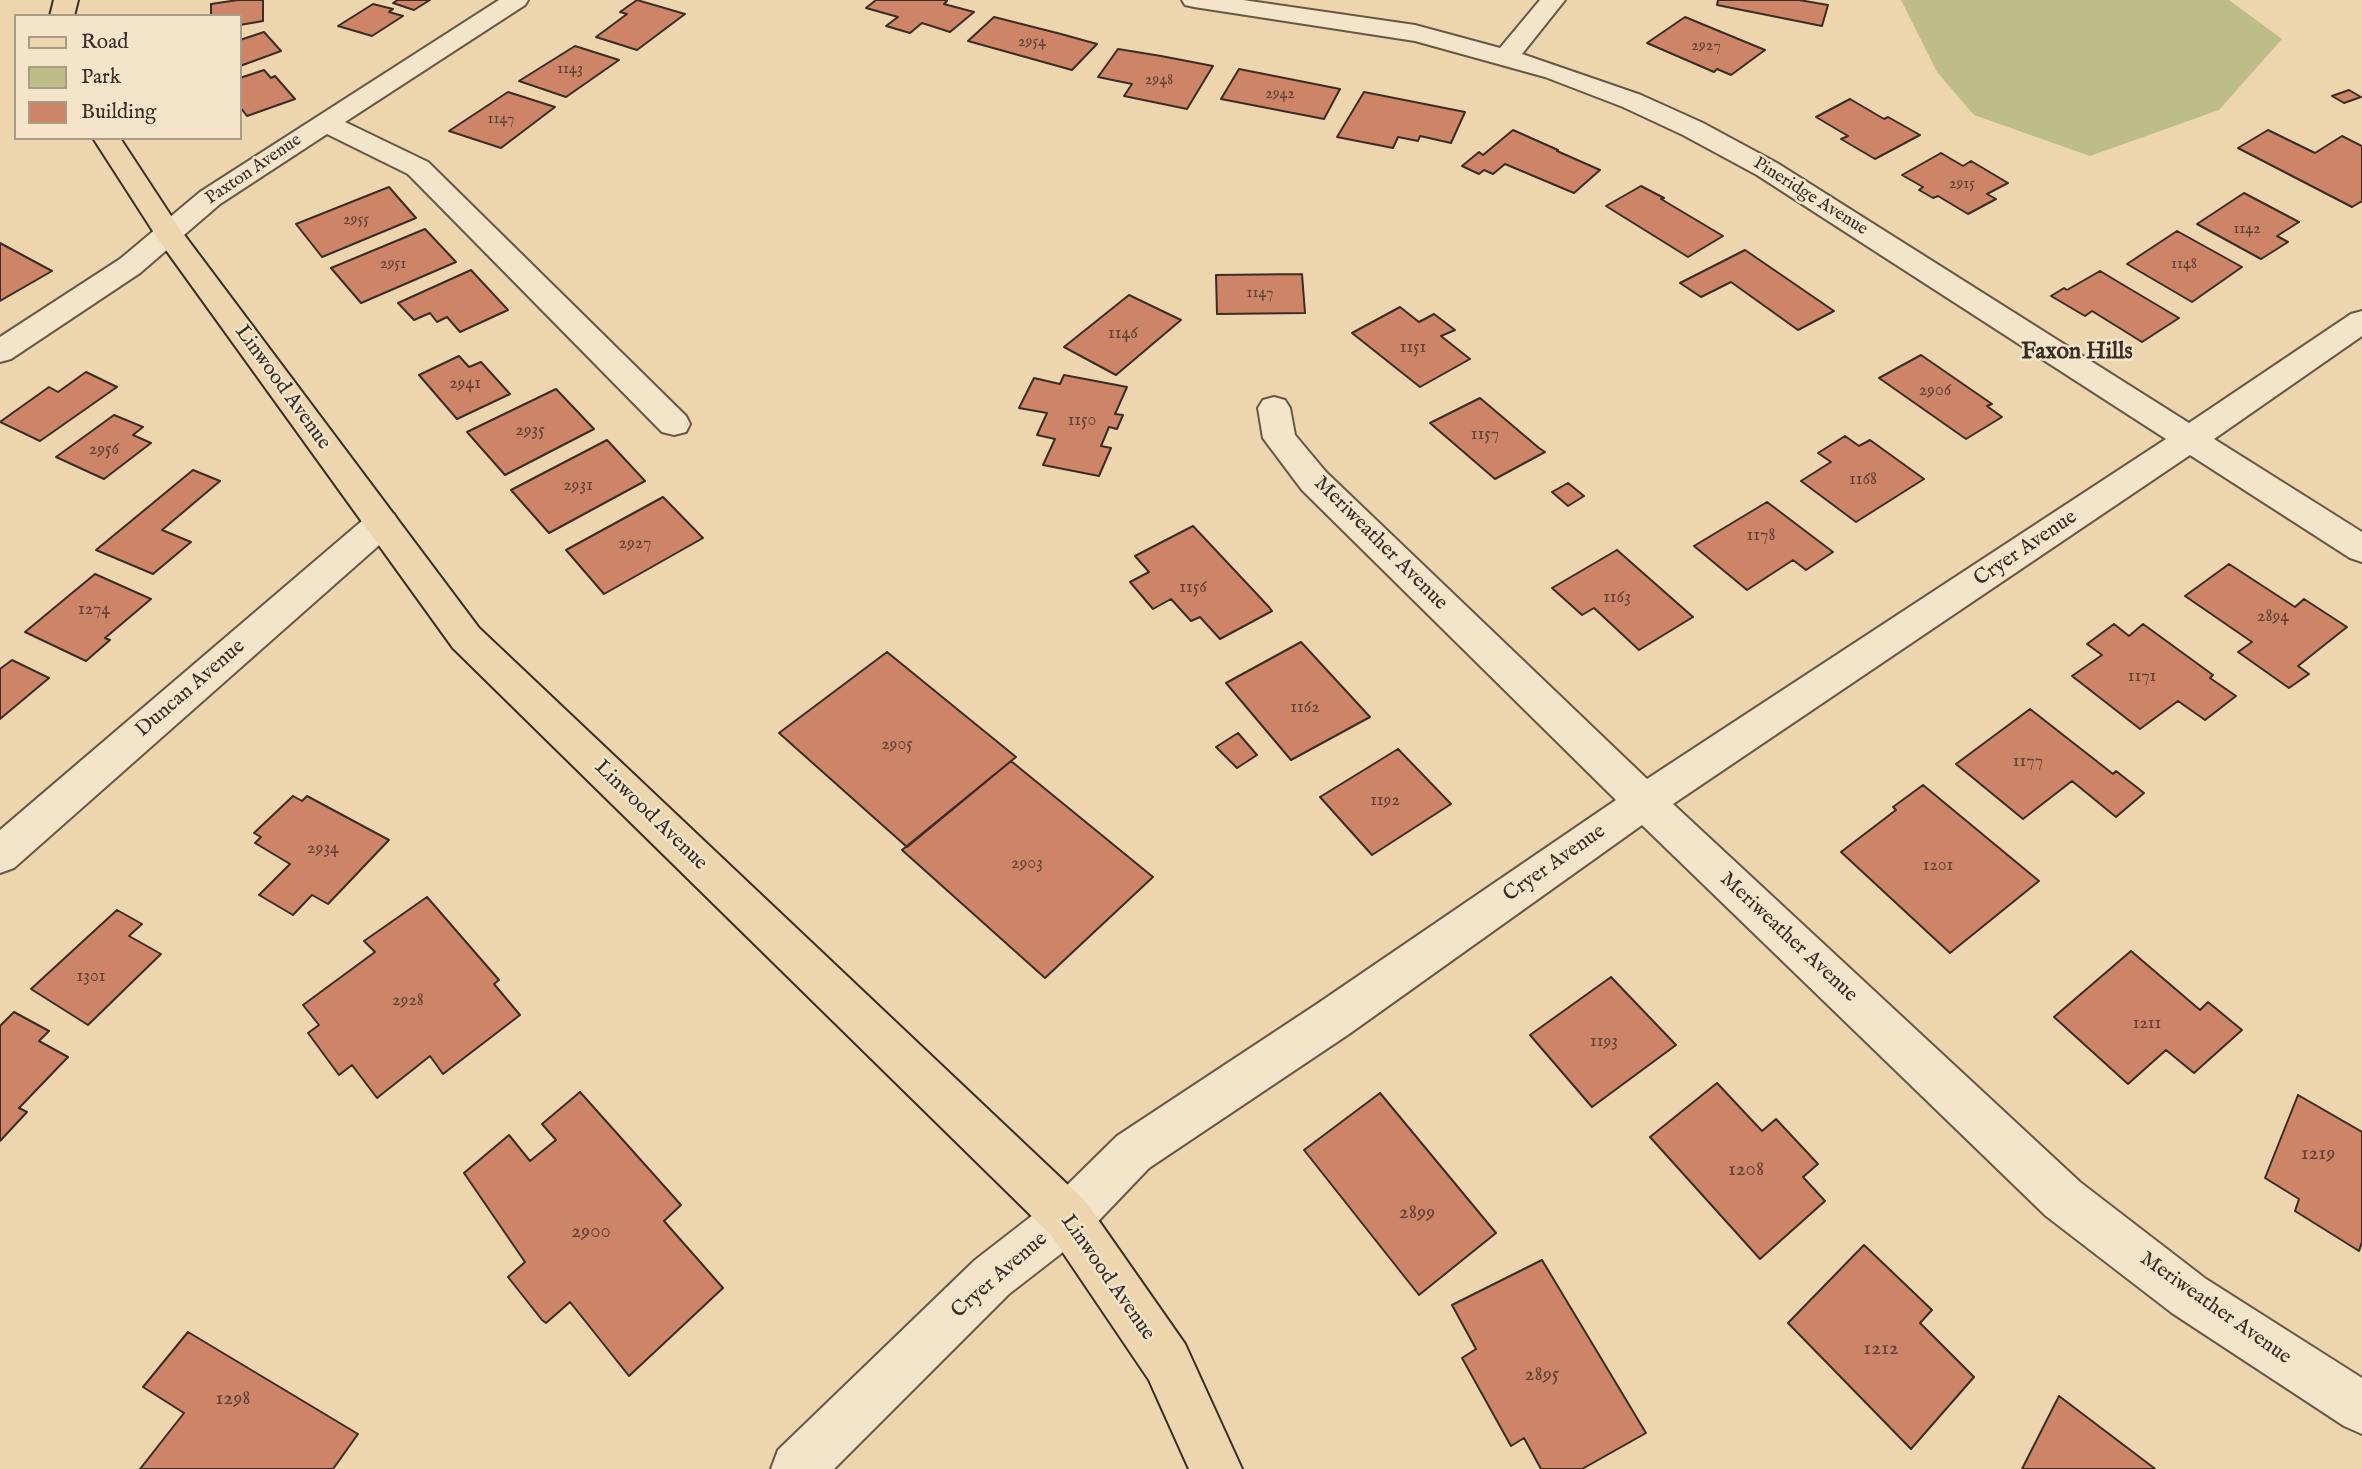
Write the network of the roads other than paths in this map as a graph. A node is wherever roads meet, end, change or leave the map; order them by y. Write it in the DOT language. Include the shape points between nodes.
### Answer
graph roads {
  1 [pos="516,0"];
  2 [pos="1194,0"];
  3 [pos="1553,0"];
  4 [pos="1506,58"];
  5 [pos="325,123"];
  6 [pos="107,140"];
  7 [pos="168,233"];
  8 [pos="2362,321"];
  9 [pos="0,352"];
  10 [pos="1274,408"];
  11 [pos="674,424"];
  12 [pos="2190,440"];
  13 [pos="382,523"];
  14 [pos="2362,549"];
  15 [pos="1644,802"];
  16 [pos="0,855"];
  17 [pos="1068,1218"];
  18 [pos="2362,1408"];
  19 [pos="797,1469"];
  20 [pos="1216,1469"];
  1 -- 5 [label="street, Paxton Avenue"];
  2 -- 4 [label="street, Pineridge Avenue" via="1415,33"];
  3 -- 4 [label="street"];
  4 -- 12 [label="street, Pineridge Avenue" via="1632,101 1768,169"];
  5 -- 7 [label="street, Paxton Avenue" via="210,198"];
  5 -- 11 [label="street" via="418,168"];
  6 -- 7 [label="main road, Linwood Avenue"];
  7 -- 9 [label="street, Paxton Avenue" via="130,266"];
  7 -- 13 [label="main road, Linwood Avenue"];
  8 -- 12 [label="street, Cryer Avenue"];
  10 -- 15 [label="street, Meriweather Avenue" via="1279,438 1314,481"];
  12 -- 14 [label="street, Pineridge Avenue"];
  12 -- 15 [label="street, Cryer Avenue"];
  13 -- 16 [label="street, Duncan Avenue"];
  13 -- 17 [label="main road, Linwood Avenue" via="466,638"];
  15 -- 17 [label="street, Cryer Avenue" via="1133,1152"];
  15 -- 18 [label="street, Meriweather Avenue" via="2063,1199 2189,1296"];
  17 -- 19 [label="street, Cryer Avenue" via="992,1276"];
  17 -- 20 [label="main road, Linwood Avenue" via="1167,1362"];
}
